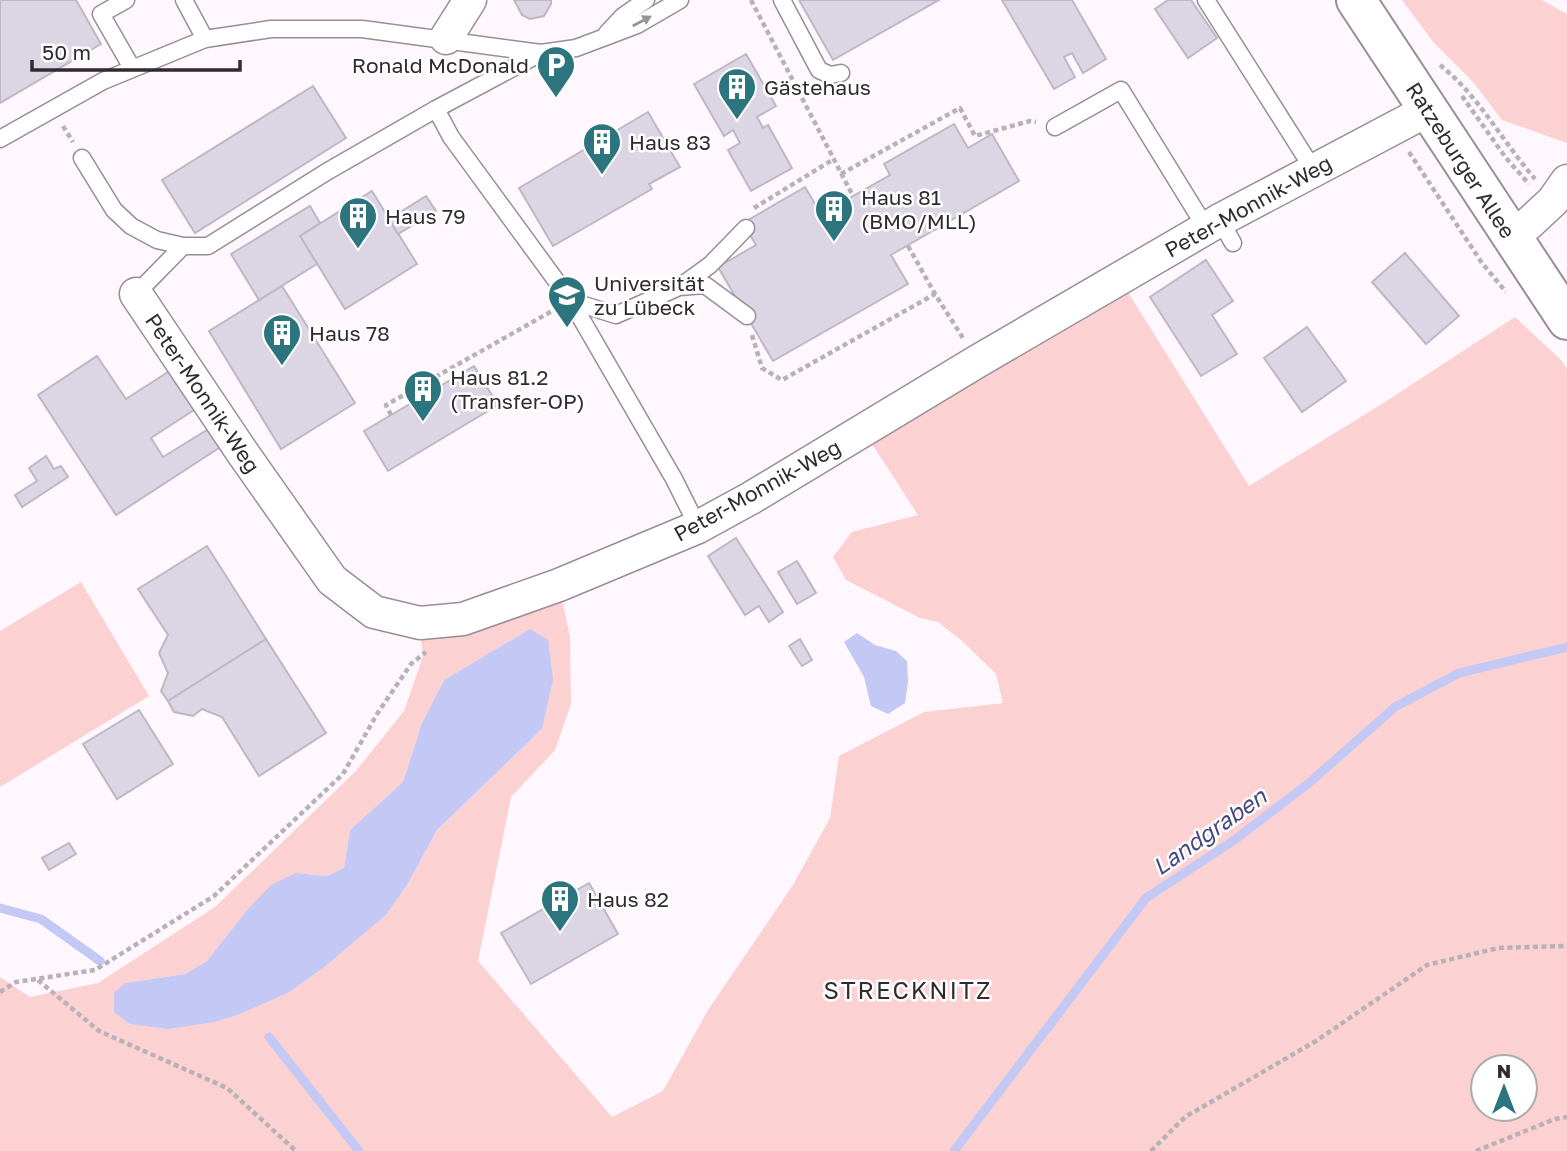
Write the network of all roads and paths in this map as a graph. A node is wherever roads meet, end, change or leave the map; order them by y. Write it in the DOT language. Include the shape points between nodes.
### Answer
graph roads {
  1 [pos="126,0"];
  2 [pos="184,0"];
  3 [pos="470,0"];
  4 [pos="646,0"];
  5 [pos="680,0"];
  6 [pos="751,0"];
  7 [pos="782,0"];
  8 [pos="1206,0"];
  9 [pos="1356,0"];
  10 [pos="446,38"];
  11 [pos="603,38"];
  12 [pos="205,39"];
  13 [pos="541,53"];
  14 [pos="1433,59"];
  15 [pos="132,68"];
  16 [pos="841,73"];
  17 [pos="53,109"];
  18 [pos="436,109"];
  19 [pos="1428,110"];
  20 [pos="1055,127"];
  21 [pos="0,139"];
  22 [pos="82,158"];
  23 [pos="834,159"];
  24 [pos="1313,169"];
  25 [pos="841,174"];
  26 [pos="1560,191"];
  27 [pos="853,196"];
  28 [pos="1220,230"];
  29 [pos="743,231"];
  30 [pos="1512,239"];
  31 [pos="183,246"];
  32 [pos="908,246"];
  33 [pos="709,265"];
  34 [pos="705,285"];
  35 [pos="679,287"];
  36 [pos="136,294"];
  37 [pos="935,294"];
  38 [pos="571,301"];
  39 [pos="747,316"];
  40 [pos="1567,320"];
  41 [pos="978,360"];
  42 [pos="391,415"];
  43 [pos="698,527"];
  44 [pos="463,619"];
  45 [pos="1567,946"];
  46 [pos="38,980"];
  47 [pos="0,992"];
  48 [pos="1567,1117"];
  49 [pos="296,1151"];
  50 [pos="1151,1151"];
  51 [pos="1476,1151"];
  1 -- 15 [label="lane" via="101,14"];
  2 -- 12 [label="lane"];
  3 -- 10 [label="street"];
  4 -- 11 [label="lane"];
  11 -- 5 [label="lane, one-way"];
  6 -- 23 [label="path"];
  7 -- 16 [label="lane" via="819,70"];
  8 -- 24 [label="lane"];
  9 -- 19 [label="main road, Ratzeburger Allee"];
  10 -- 12 [label="lane" via="362,29 271,29"];
  10 -- 13 [label="lane"];
  11 -- 13 [label="lane"];
  12 -- 15 [label="lane"];
  13 -- 18 [label="lane"];
  14 -- 26 [label="path" via="1460,80 1513,153"];
  15 -- 17 [label="lane"];
  17 -- 21 [label="lane"];
  17 -- 22 [label="path"];
  18 -- 31 [label="lane" via="208,246"];
  18 -- 38 [label="lane"];
  19 -- 24 [label="street, Peter-Monnik-Weg"];
  19 -- 30 [label="main road, Ratzeburger Allee"];
  20 -- 25 [label="path" via="1030,121 975,136 960,108"];
  20 -- 28 [label="lane" via="1121,90"];
  22 -- 31 [label="lane" via="114,210 131,226 157,240"];
  23 -- 25 [label="path"];
  23 -- 29 [label="path" via="738,217"];
  24 -- 28 [label="street, Peter-Monnik-Weg"];
  25 -- 27 [label="path"];
  26 -- 30 [label="street"];
  28 -- 41 [label="street, Peter-Monnik-Weg"];
  29 -- 33 [label="lane"];
  30 -- 40 [label="main road, Ratzeburger Allee"];
  31 -- 36 [label="lane"];
  32 -- 37 [label="path"];
  33 -- 34 [label="lane"];
  33 -- 35 [label="lane"];
  34 -- 35 [label="lane"];
  34 -- 39 [label="lane"];
  35 -- 38 [label="lane" via="616,315"];
  36 -- 44 [label="street, Peter-Monnik-Weg" via="332,580 373,612 420,623"];
  37 -- 39 [label="path" via="782,380 762,368"];
  37 -- 41 [label="path"];
  38 -- 42 [label="path" via="386,405"];
  38 -- 43 [label="lane"];
  41 -- 43 [label="street, Peter-Monnik-Weg"];
  43 -- 44 [label="street, Peter-Monnik-Weg"];
  44 -- 46 [label="path" via="411,664 343,774 214,896 95,970"];
  45 -- 50 [label="path" via="1498,947 1427,965 1317,1041 1185,1117"];
  46 -- 47 [label="path" via="16,982"];
  46 -- 49 [label="path" via="99,1031 227,1088"];
  48 -- 51 [label="path"];
}
